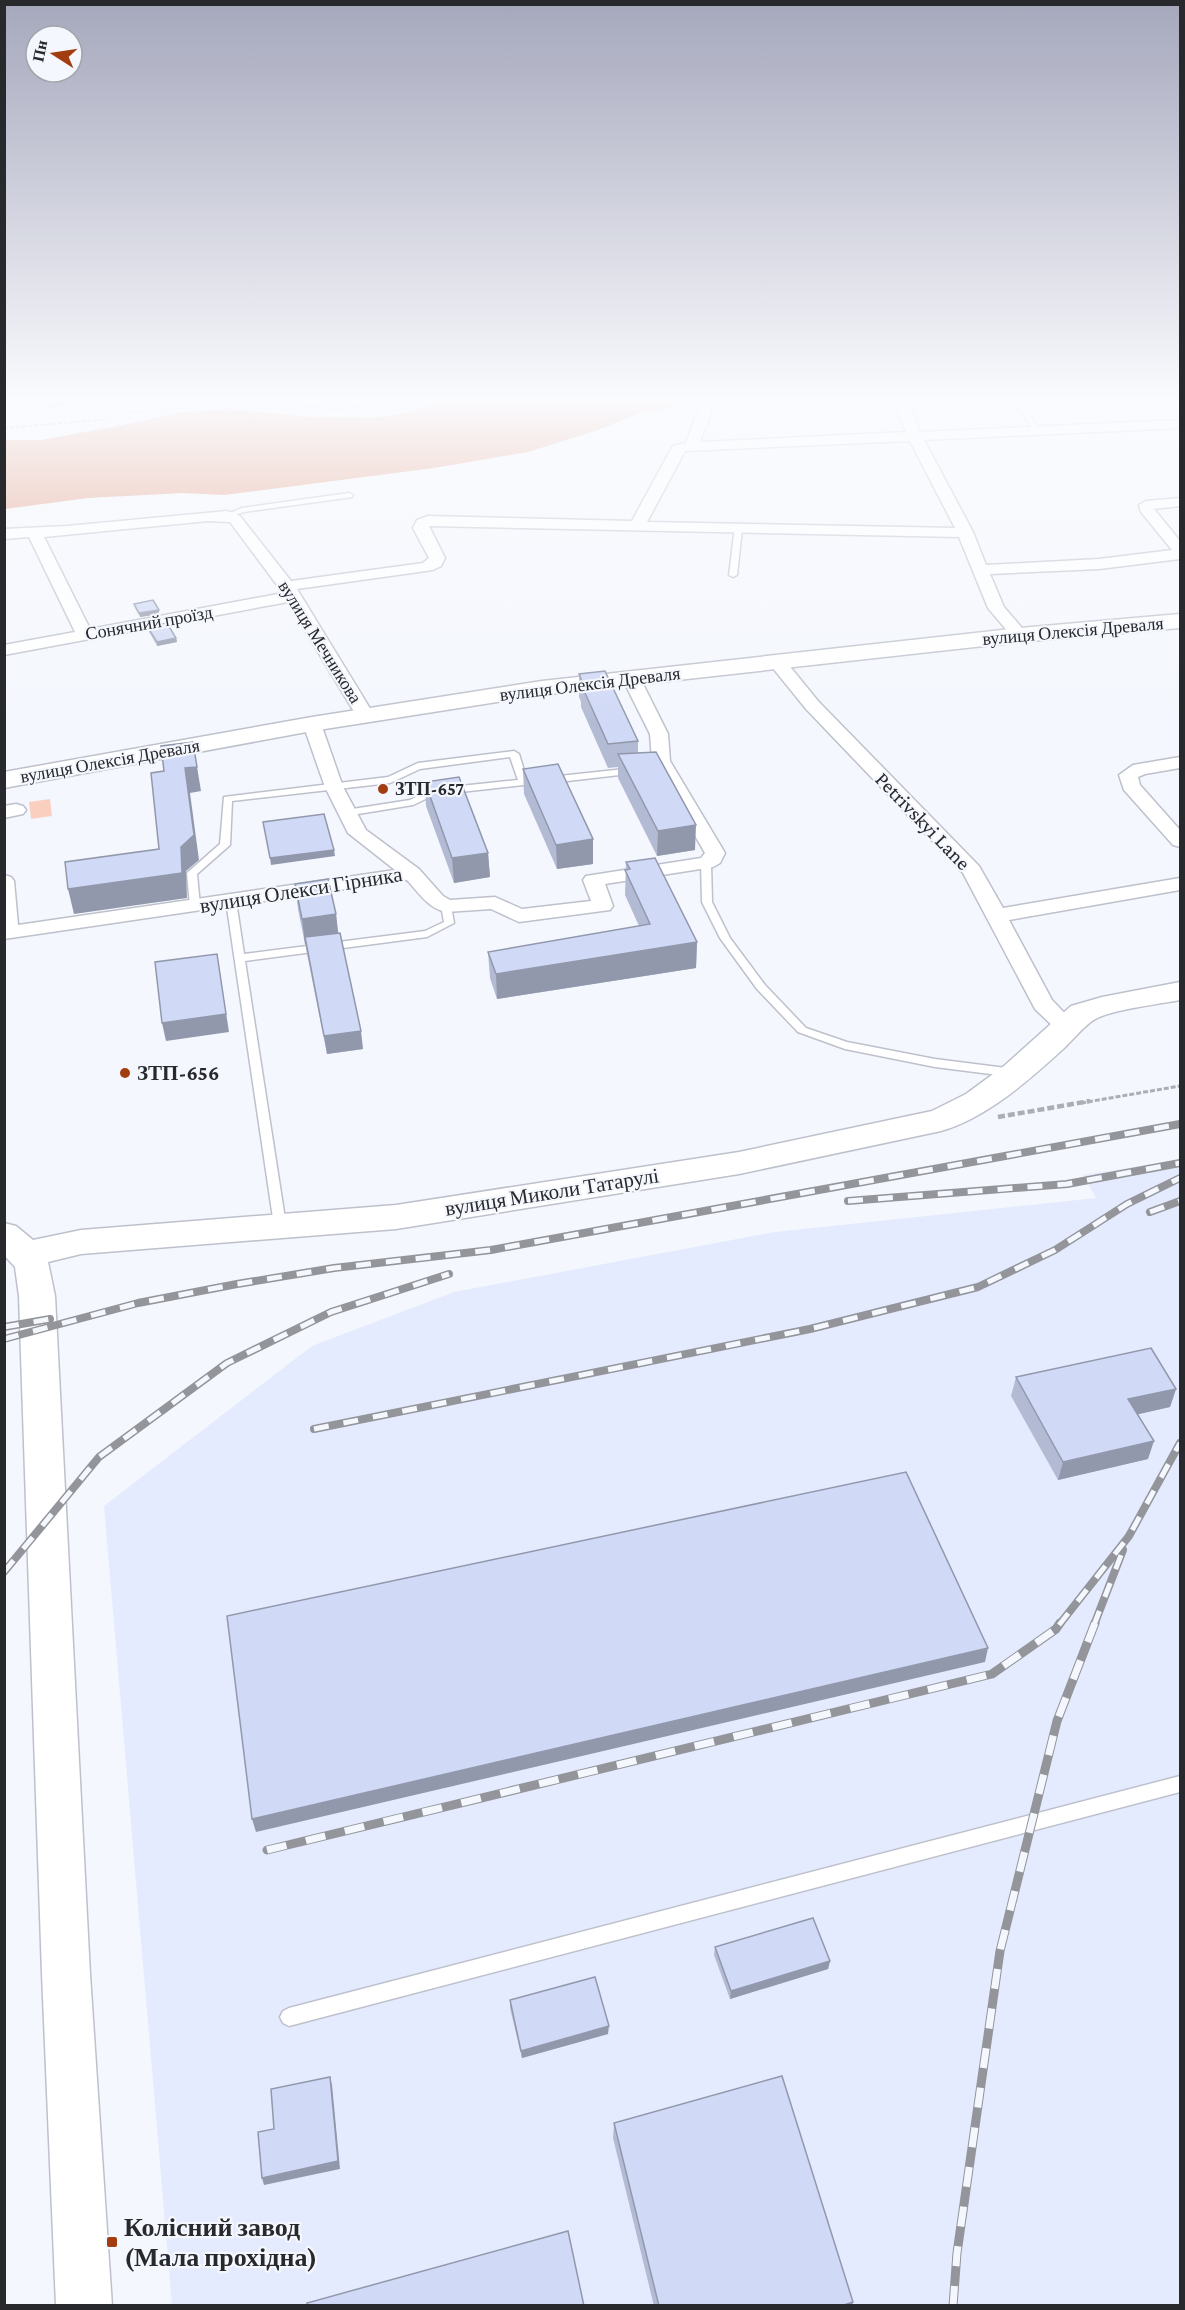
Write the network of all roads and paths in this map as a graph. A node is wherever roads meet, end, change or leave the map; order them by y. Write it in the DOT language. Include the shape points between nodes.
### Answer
graph roads {
  1 [pos="243,510"];
  2 [pos="646,510"];
  3 [pos="954,510"];
  4 [pos="1147,510"];
  5 [pos="227,516"];
  6 [pos="637,526"];
  7 [pos="738,529"];
  8 [pos="965,532"];
  9 [pos="34,533"];
  10 [pos="4,534"];
  11 [pos="1180,552"];
  12 [pos="981,570"];
  13 [pos="733,575"];
  14 [pos="290,591"];
  15 [pos="1180,621"];
  16 [pos="84,634"];
  17 [pos="1020,635"];
  18 [pos="4,650"];
  19 [pos="777,662"];
  20 [pos="632,678"];
  21 [pos="365,715"];
  22 [pos="312,724"];
  23 [pos="1180,763"];
  24 [pos="641,770"];
  25 [pos="425,779"];
  26 [pos="4,780"];
  27 [pos="523,783"];
  28 [pos="334,787"];
  29 [pos="346,813"];
  30 [pos="1180,842"];
  31 [pos="706,863"];
  32 [pos="412,873"];
  33 [pos="4,881"];
  34 [pos="1180,884"];
  35 [pos="231,901"];
  36 [pos="195,906"];
  37 [pos="446,906"];
  38 [pos="995,916"];
  39 [pos="6,933"];
  40 [pos="240,958"];
  41 [pos="1180,991"];
  42 [pos="1066,1026"];
  43 [pos="1015,1073"];
  44 [pos="1180,1086"];
  45 [pos="987,1118"];
  46 [pos="280,1225"];
  47 [pos="12,1250"];
  48 [pos="1180,1784"];
  49 [pos="290,2017"];
  50 [pos="84,2306"];
  1 -- 5 [label="lane"];
  2 -- 6 [label="street"];
  3 -- 8 [label="street"];
  4 -- 11 [label="street"];
  5 -- 9 [label="street"];
  5 -- 14 [label="street, вулиця Мечникова" via="235,519"];
  6 -- 7 [label="street, Сонячний проїзд"];
  6 -- 14 [label="street, Сонячний проїзд" via="428,521 421,528 437,558 435,563"];
  7 -- 8 [label="street, Сонячний проїзд"];
  7 -- 13 [label="lane"];
  8 -- 12 [label="street"];
  9 -- 10 [label="street"];
  9 -- 16 [label="street"];
  11 -- 12 [label="street" via="1099,564"];
  12 -- 17 [label="street" via="996,608"];
  14 -- 16 [label="street, Сонячний проїзд"];
  14 -- 21 [label="street, вулиця Мечникова"];
  15 -- 17 [label="street, вулиця Олексія Древаля"];
  16 -- 18 [label="street, Сонячний проїзд"];
  17 -- 19 [label="street, вулиця Олексія Древаля"];
  19 -- 20 [label="street, вулиця Олексія Древаля"];
  19 -- 38 [label="street, Petrivskyi Lane" via="812,705 972,870"];
  20 -- 21 [label="street, вулиця Олексія Древаля"];
  20 -- 31 [label="street" via="659,734 659,768 715,853"];
  21 -- 22 [label="street, вулиця Олексія Древаля"];
  22 -- 26 [label="street, вулиця Олексія Древаля"];
  22 -- 28 [label="street, вулиця Олекси Гірника"];
  23 -- 30 [label="street" via="1140,769 1128,775 1131,786"];
  24 -- 27 [label="lane"];
  25 -- 27 [label="lane"];
  25 -- 27 [label="lane" via="514,754"];
  25 -- 28 [label="lane"];
  25 -- 29 [label="lane" via="413,802"];
  28 -- 29 [label="street, вулиця Олекси Гірника"];
  28 -- 36 [label="lane" via="227,799 225,845 192,873"];
  29 -- 32 [label="street, вулиця Олекси Гірника" via="358,833"];
  31 -- 37 [label="street" via="593,880 603,906 519,916 495,903"];
  31 -- 43 [label="lane" via="707,902 725,938 761,987 802,1030 845,1045 934,1063"];
  32 -- 35 [label="street, вулиця Олекси Гірника"];
  32 -- 37 [label="street"];
  33 -- 39 [label="street"];
  34 -- 38 [label="street"];
  35 -- 36 [label="street, вулиця Олекси Гірника"];
  35 -- 40 [label="lane"];
  36 -- 39 [label="street, вулиця Олекси Гірника"];
  37 -- 40 [label="lane" via="449,923 428,934"];
  38 -- 42 [label="street, Petrivskyi Lane" via="1043,1004"];
  40 -- 46 [label="lane"];
  41 -- 42 [label="street, вулиця Миколи Татарулі" via="1102,1006 1082,1013"];
  42 -- 43 [label="street, вулиця Миколи Татарулі"];
  43 -- 46 [label="street, вулиця Миколи Татарулі" via="977,1101 941,1120 739,1163 396,1217"];
  44 -- 45 [label="path"];
  46 -- 47 [label="street, вулиця Миколи Татарулі"];
  47 -- 50 [label="street" via="32,1262 37,1296"];
  48 -- 49 [label="lane"];
}
